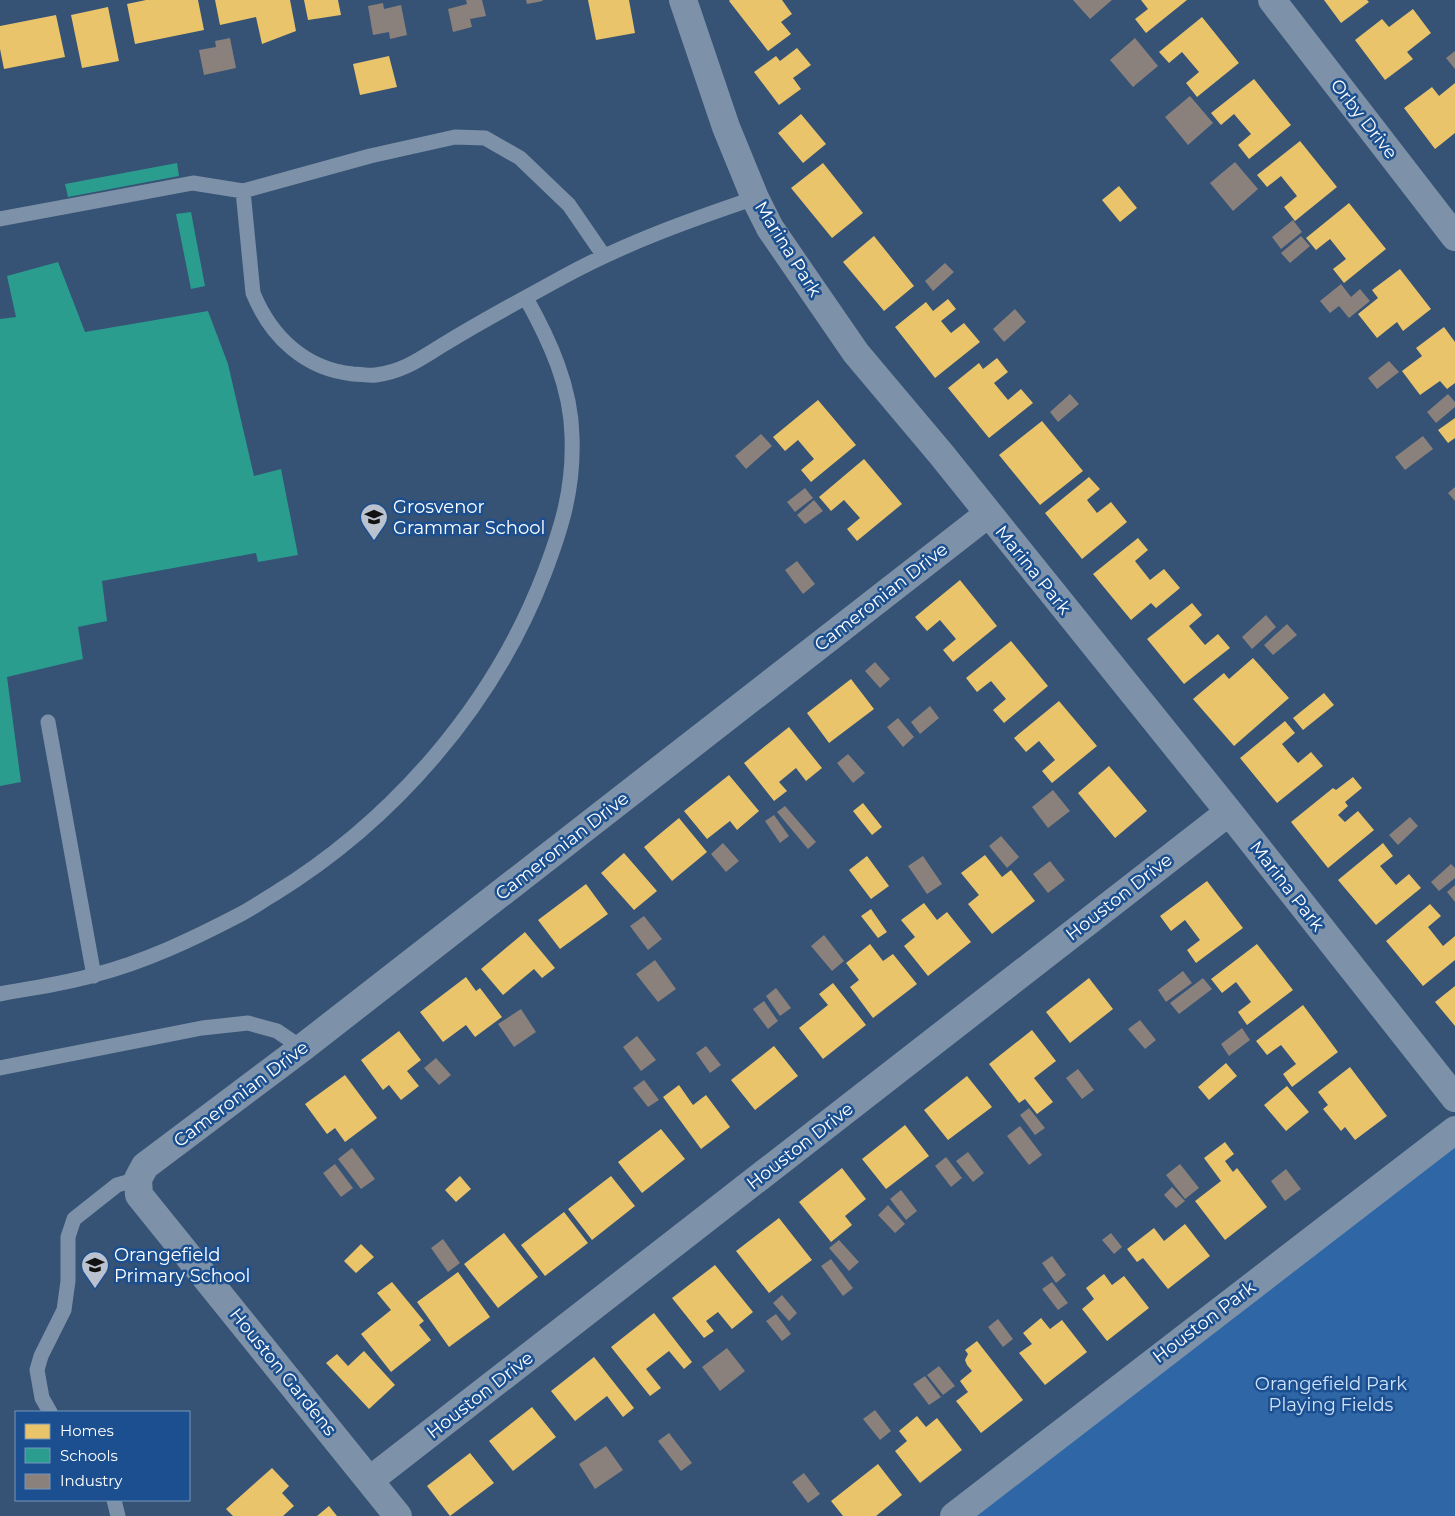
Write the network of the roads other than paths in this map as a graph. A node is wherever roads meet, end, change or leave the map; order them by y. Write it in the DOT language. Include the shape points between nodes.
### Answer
graph roads {
  1 [pos="683,0"];
  2 [pos="1272,0"];
  3 [pos="243,191"];
  4 [pos="755,198"];
  5 [pos="0,219"];
  6 [pos="1455,237"];
  7 [pos="604,256"];
  8 [pos="526,298"];
  9 [pos="988,514"];
  10 [pos="48,722"];
  11 [pos="1229,812"];
  12 [pos="94,976"];
  13 [pos="0,994"];
  14 [pos="302,1048"];
  15 [pos="0,1068"];
  16 [pos="1455,1098"];
  17 [pos="1455,1130"];
  18 [pos="138,1179"];
  19 [pos="49,1411"];
  20 [pos="370,1480"];
  21 [pos="114,1501"];
  22 [pos="118,1516"];
  23 [pos="398,1516"];
  24 [pos="954,1516"];
  1 -- 4 [label="street, Marina Park" via="726,127"];
  2 -- 6 [label="street, Orby Drive"];
  3 -- 5 [label="lane" via="193,183"];
  3 -- 7 [label="lane" via="455,136 485,138 520,158 569,205"];
  3 -- 8 [label="lane" via="253,293 280,338 307,360 342,373 375,376 408,367"];
  4 -- 7 [label="lane"];
  4 -- 9 [label="street, Marina Park" via="770,228 856,352"];
  7 -- 8 [label="lane"];
  8 -- 12 [label="lane" via="549,343 566,389 572,436 570,491 558,538 532,606 501,663 469,713 434,756 394,801 349,840 302,876 241,914 144,959"];
  9 -- 11 [label="street, Marina Park"];
  9 -- 14 [label="street, Cameronian Drive"];
  10 -- 12 [label="lane"];
  11 -- 16 [label="street, Marina Park"];
  11 -- 20 [label="street, Houston Drive"];
  12 -- 13 [label="lane"];
  14 -- 15 [label="lane" via="277,1031 248,1023 202,1028"];
  14 -- 18 [label="street, Cameronian Drive" via="145,1166"];
  17 -- 24 [label="street, Houston Park"];
  18 -- 19 [label="lane" via="117,1185 74,1219 68,1237 64,1310 41,1356 38,1370 42,1398"];
  18 -- 20 [label="street, Houston Gardens" via="139,1195"];
  20 -- 23 [label="street, Houston Gardens"];
  21 -- 22 [label="lane"];
}
